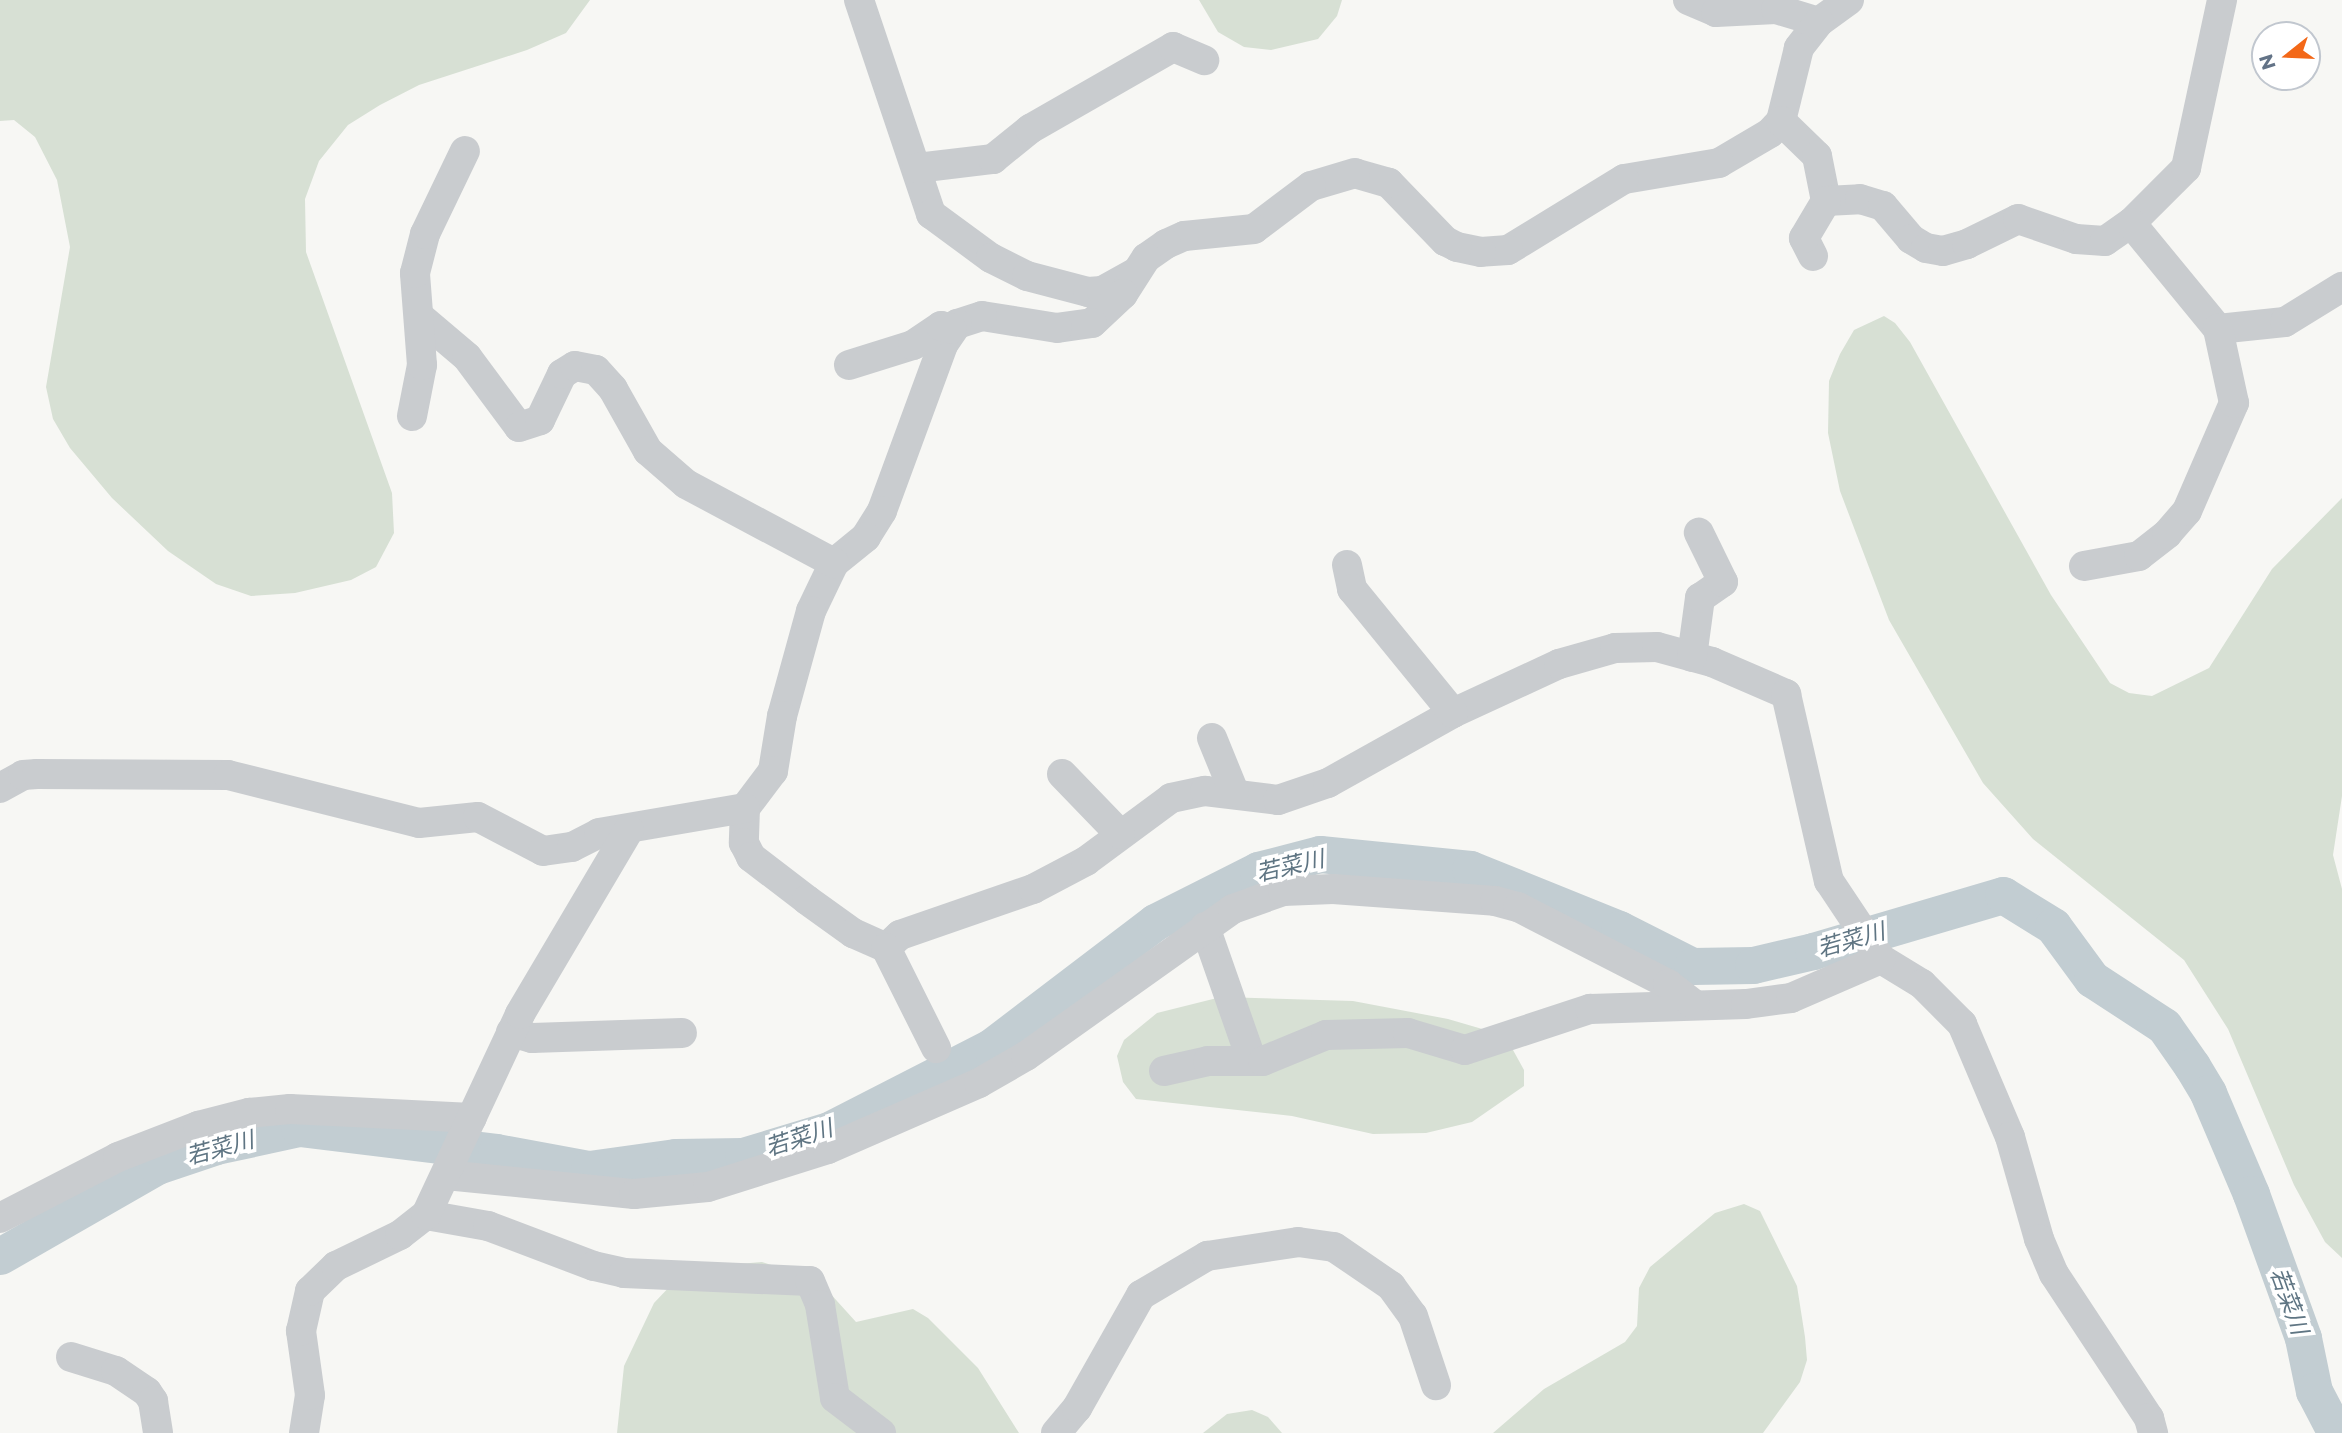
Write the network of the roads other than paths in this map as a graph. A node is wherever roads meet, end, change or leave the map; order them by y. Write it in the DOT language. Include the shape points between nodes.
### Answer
graph roads {
  1 [pos="859,0"];
  2 [pos="1688,0"];
  3 [pos="1849,0"];
  4 [pos="2222,0"];
  5 [pos="1819,22"];
  6 [pos="1204,60"];
  7 [pos="1781,121"];
  8 [pos="465,151"];
  9 [pos="917,168"];
  10 [pos="1826,201"];
  11 [pos="2131,223"];
  12 [pos="1813,257"];
  13 [pos="1134,273"];
  14 [pos="2342,287"];
  15 [pos="421,318"];
  16 [pos="952,328"];
  17 [pos="2218,329"];
  18 [pos="849,365"];
  19 [pos="412,416"];
  20 [pos="1699,533"];
  21 [pos="834,563"];
  22 [pos="1348,565"];
  23 [pos="2084,566"];
  24 [pos="1692,657"];
  25 [pos="1453,713"];
  26 [pos="1212,738"];
  27 [pos="1062,775"];
  28 [pos="0,788"];
  29 [pos="1234,792"];
  30 [pos="745,807"];
  31 [pos="629,830"];
  32 [pos="1120,834"];
  33 [pos="1205,927"];
  34 [pos="886,948"];
  35 [pos="1878,956"];
  36 [pos="1695,1005"];
  37 [pos="511,1032"];
  38 [pos="682,1033"];
  39 [pos="936,1048"];
  40 [pos="1252,1061"];
  41 [pos="1164,1071"];
  42 [pos="471,1121"];
  43 [pos="448,1171"];
  44 [pos="426,1215"];
  45 [pos="0,1218"];
  46 [pos="71,1357"];
  47 [pos="1436,1385"];
  48 [pos="158,1433"];
  49 [pos="304,1433"];
  50 [pos="881,1433"];
  51 [pos="1056,1433"];
  52 [pos="2153,1433"];
  1 -- 9 [label="street"];
  2 -- 5 [label="street" via="1716,12 1776,9"];
  3 -- 5 [label="street"];
  4 -- 11 [label="street" via="2186,167"];
  5 -- 7 [label="street" via="1799,48"];
  6 -- 9 [label="street" via="1173,47 1030,129 993,159"];
  7 -- 10 [label="street" via="1817,156"];
  7 -- 13 [label="street" via="1719,163 1612,184 1561,221 1508,250 1481,253 1445,241 1389,183 1354,173 1311,186 1254,229 1184,236 1146,258"];
  8 -- 15 [label="street" via="425,234 415,273"];
  9 -- 13 [label="street" via="931,214 992,258 1027,276 1088,292 1102,291"];
  10 -- 11 [label="street" via="1873,201 1918,245 1943,251 2018,219 2076,239 2099,241"];
  10 -- 12 [label="street" via="1804,238"];
  11 -- 17 [label="street"];
  13 -- 16 [label="street" via="1123,294 1092,323 1057,328 982,316 964,319"];
  14 -- 17 [label="street" via="2285,322"];
  15 -- 19 [label="street" via="422,365"];
  15 -- 21 [label="street" via="467,358 519,427 540,420 562,374 575,366 596,370 613,389 648,452 686,484"];
  16 -- 18 [label="street" via="941,326 913,345"];
  16 -- 21 [label="street" via="876,523"];
  17 -- 23 [label="street" via="2234,403 2187,511 2138,556"];
  20 -- 24 [label="street" via="1723,582 1700,598"];
  21 -- 30 [label="street" via="800,646 773,771"];
  22 -- 25 [label="street" via="1352,589"];
  24 -- 25 [label="street" via="1657,647 1615,648 1559,664"];
  24 -- 35 [label="street" via="1786,694 1829,881"];
  25 -- 29 [label="street" via="1328,783 1278,800"];
  26 -- 29 [label="street"];
  27 -- 32 [label="street"];
  28 -- 31 [label="street" via="23,775 37,774 228,775 419,823 478,817 542,851 572,847 599,833"];
  29 -- 32 [label="street" via="1205,791 1171,798"];
  30 -- 31 [label="street"];
  30 -- 34 [label="street" via="741,826 751,857 853,933"];
  31 -- 37 [label="street"];
  32 -- 34 [label="street" via="1033,890 900,935"];
  33 -- 36 [label="street" via="1233,909 1283,891 1333,889 1494,901 1518,907 1668,984"];
  33 -- 40 [label="street"];
  33 -- 43 [label="street" via="1077,1022 978,1083 828,1149 763,1171 708,1187 634,1194"];
  34 -- 39 [label="street"];
  35 -- 36 [label="street" via="1791,998"];
  35 -- 52 [label="street" via="1922,984 1962,1024 2010,1138 2054,1274 2149,1418"];
  36 -- 40 [label="street" via="1590,1009 1465,1050 1408,1033 1326,1035 1279,1057"];
  37 -- 38 [label="street" via="532,1038"];
  37 -- 42 [label="street"];
  40 -- 41 [label="street" via="1208,1061"];
  42 -- 43 [label="street"];
  42 -- 45 [label="street" via="290,1109 249,1113 198,1125 137,1149"];
  43 -- 44 [label="street"];
  44 -- 49 [label="street" via="400,1235 336,1266 310,1291 301,1331 310,1395"];
  44 -- 50 [label="street" via="488,1226 624,1273 810,1281 820,1305 835,1398"];
  46 -- 48 [label="street" via="116,1371 147,1392"];
  47 -- 51 [label="street" via="1412,1315 1391,1286 1334,1247 1298,1241 1207,1256 1140,1295 1077,1408"];
}
